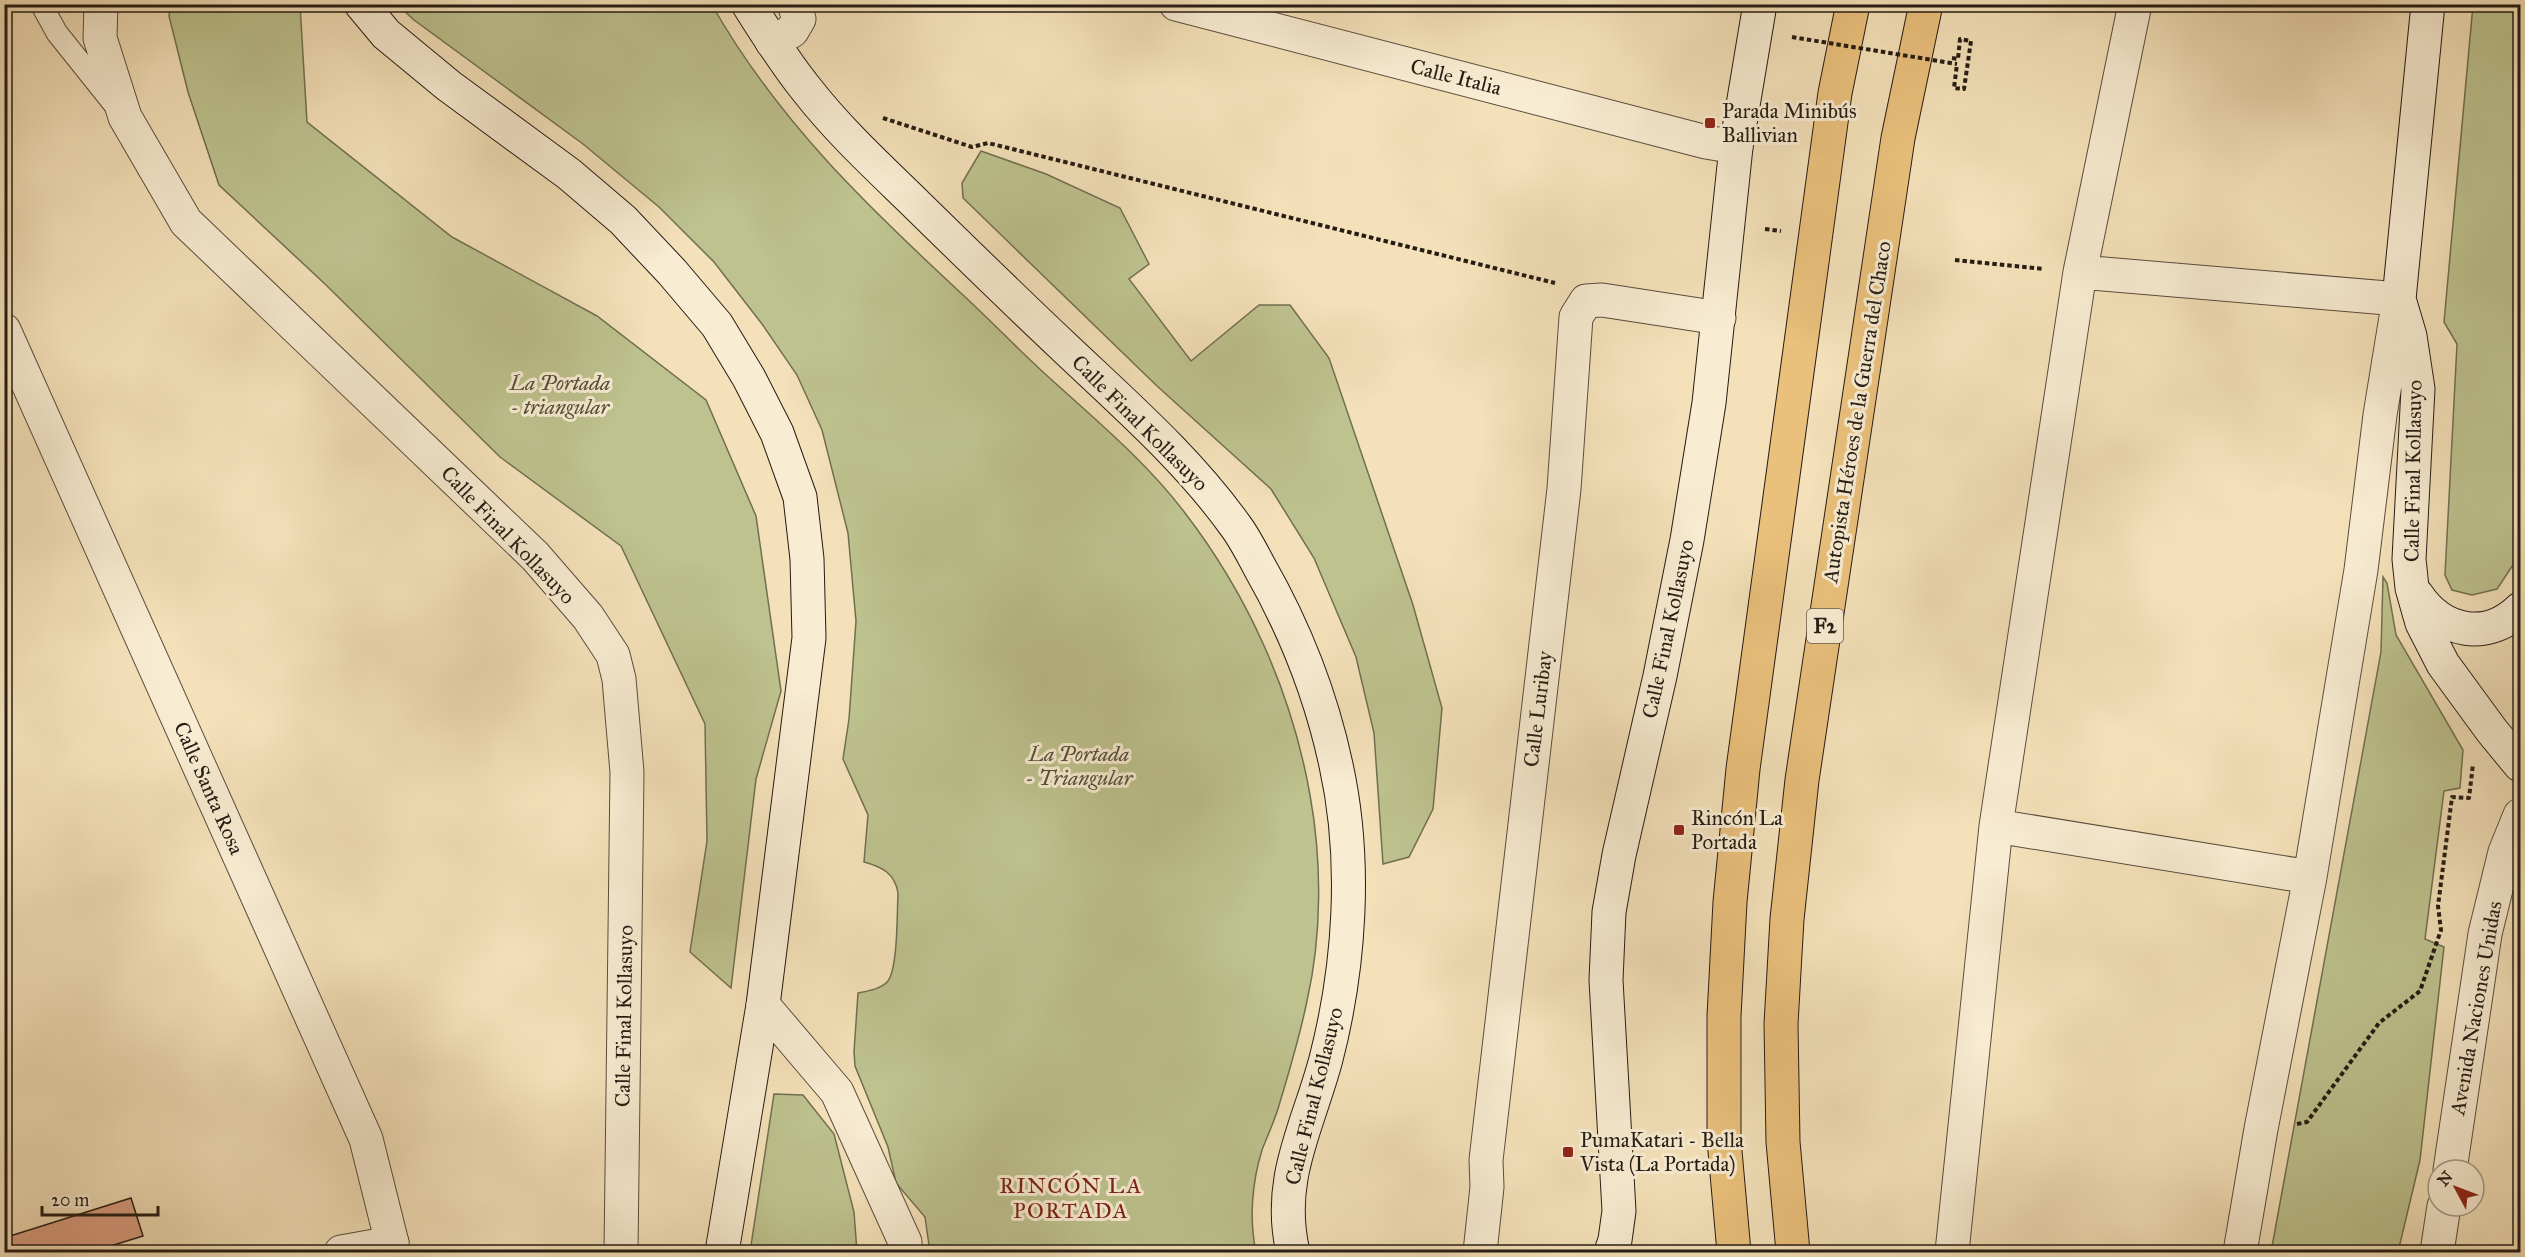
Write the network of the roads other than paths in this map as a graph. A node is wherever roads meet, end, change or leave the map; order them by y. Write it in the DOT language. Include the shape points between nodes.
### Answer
graph roads {
  1 [pos="41,4"];
  2 [pos="101,4"];
  3 [pos="361,4"];
  4 [pos="748,4"];
  5 [pos="794,4"];
  6 [pos="1176,4"];
  7 [pos="1760,4"];
  8 [pos="1853,4"];
  9 [pos="1926,4"];
  10 [pos="2134,4"];
  11 [pos="2428,4"];
  12 [pos="772,42"];
  13 [pos="125,117"];
  14 [pos="1736,147"];
  15 [pos="2080,272"];
  16 [pos="2399,299"];
  17 [pos="1719,318"];
  18 [pos="4,330"];
  19 [pos="2412,588"];
  20 [pos="2520,609"];
  21 [pos="2520,765"];
  22 [pos="2520,815"];
  23 [pos="1995,826"];
  24 [pos="2310,877"];
  25 [pos="763,1005"];
  26 [pos="2452,1158"];
  27 [pos="2442,1218"];
  28 [pos="392,1248"];
  29 [pos="341,1252"];
  30 [pos="621,1252"];
  31 [pos="722,1252"];
  32 [pos="905,1252"];
  33 [pos="1293,1252"];
  34 [pos="1480,1252"];
  35 [pos="1611,1252"];
  36 [pos="1734,1252"];
  37 [pos="1793,1252"];
  38 [pos="1952,1252"];
  39 [pos="2240,1252"];
  40 [pos="2437,1252"];
  1 -- 13 [label="lane" via="57,33"];
  2 -- 13 [label="street, Calle Final Kollasuyo" via="100,38"];
  3 -- 25 [label="street" via="387,34 440,79 569,174 623,220 717,325 777,433 800,497 807,559 809,638"];
  4 -- 12 [label="street, Calle Final Kollasuyo"];
  5 -- 12 [label="street" via="799,19 792,30"];
  6 -- 14 [label="street, Calle Italia"];
  7 -- 14 [label="street, Calle Final Kollasuyo"];
  8 -- 36 [label="highway" via="1835,93 1743,769 1731,891 1724,1016 1724,1140"];
  9 -- 37 [label="highway, Autopista Héroes de la Guerra del Chaco / F2" via="1898,138 1802,780 1781,1024 1783,1143"];
  10 -- 15 [label="street"];
  11 -- 16 [label="street, Calle Final Kollasuyo"];
  12 -- 33 [label="street, Calle Final Kollasuyo" via="807,91 846,135 1164,440 1203,483 1239,530 1279,601 1311,675 1337,768 1347,849 1348,922 1326,1059 1289,1177 1287,1228"];
  13 -- 30 [label="street, Calle Final Kollasuyo" via="186,222 535,556 588,617 613,656 619,679 627,772"];
  14 -- 17 [label="street, Calle Final Kollasuyo"];
  15 -- 16 [label="street"];
  15 -- 23 [label="street"];
  16 -- 19 [label="street, Calle Final Kollasuyo" via="2410,336 2418,389 2409,559"];
  16 -- 24 [label="street" via="2361,570"];
  17 -- 34 [label="street, Calle Luribay" via="1602,300 1586,301 1576,317 1564,489 1486,1160"];
  17 -- 35 [label="street, Calle Final Kollasuyo" via="1687,540 1609,912 1606,980 1619,1211"];
  18 -- 28 [label="street, Calle Santa Rosa" via="366,1139"];
  19 -- 20 [label="street" via="2442,622 2461,628 2491,626"];
  19 -- 21 [label="street, Calle Final Kollasuyo" via="2422,622 2443,664"];
  22 -- 26 [label="street, Avenida Naciones Unidas" via="2505,852 2485,934"];
  23 -- 24 [label="street"];
  23 -- 38 [label="street"];
  24 -- 39 [label="street"];
  25 -- 31 [label="street"];
  25 -- 32 [label="street" via="837,1092 905,1242"];
  27 -- 40 [label="street"];
  28 -- 29 [label="street"];
}
